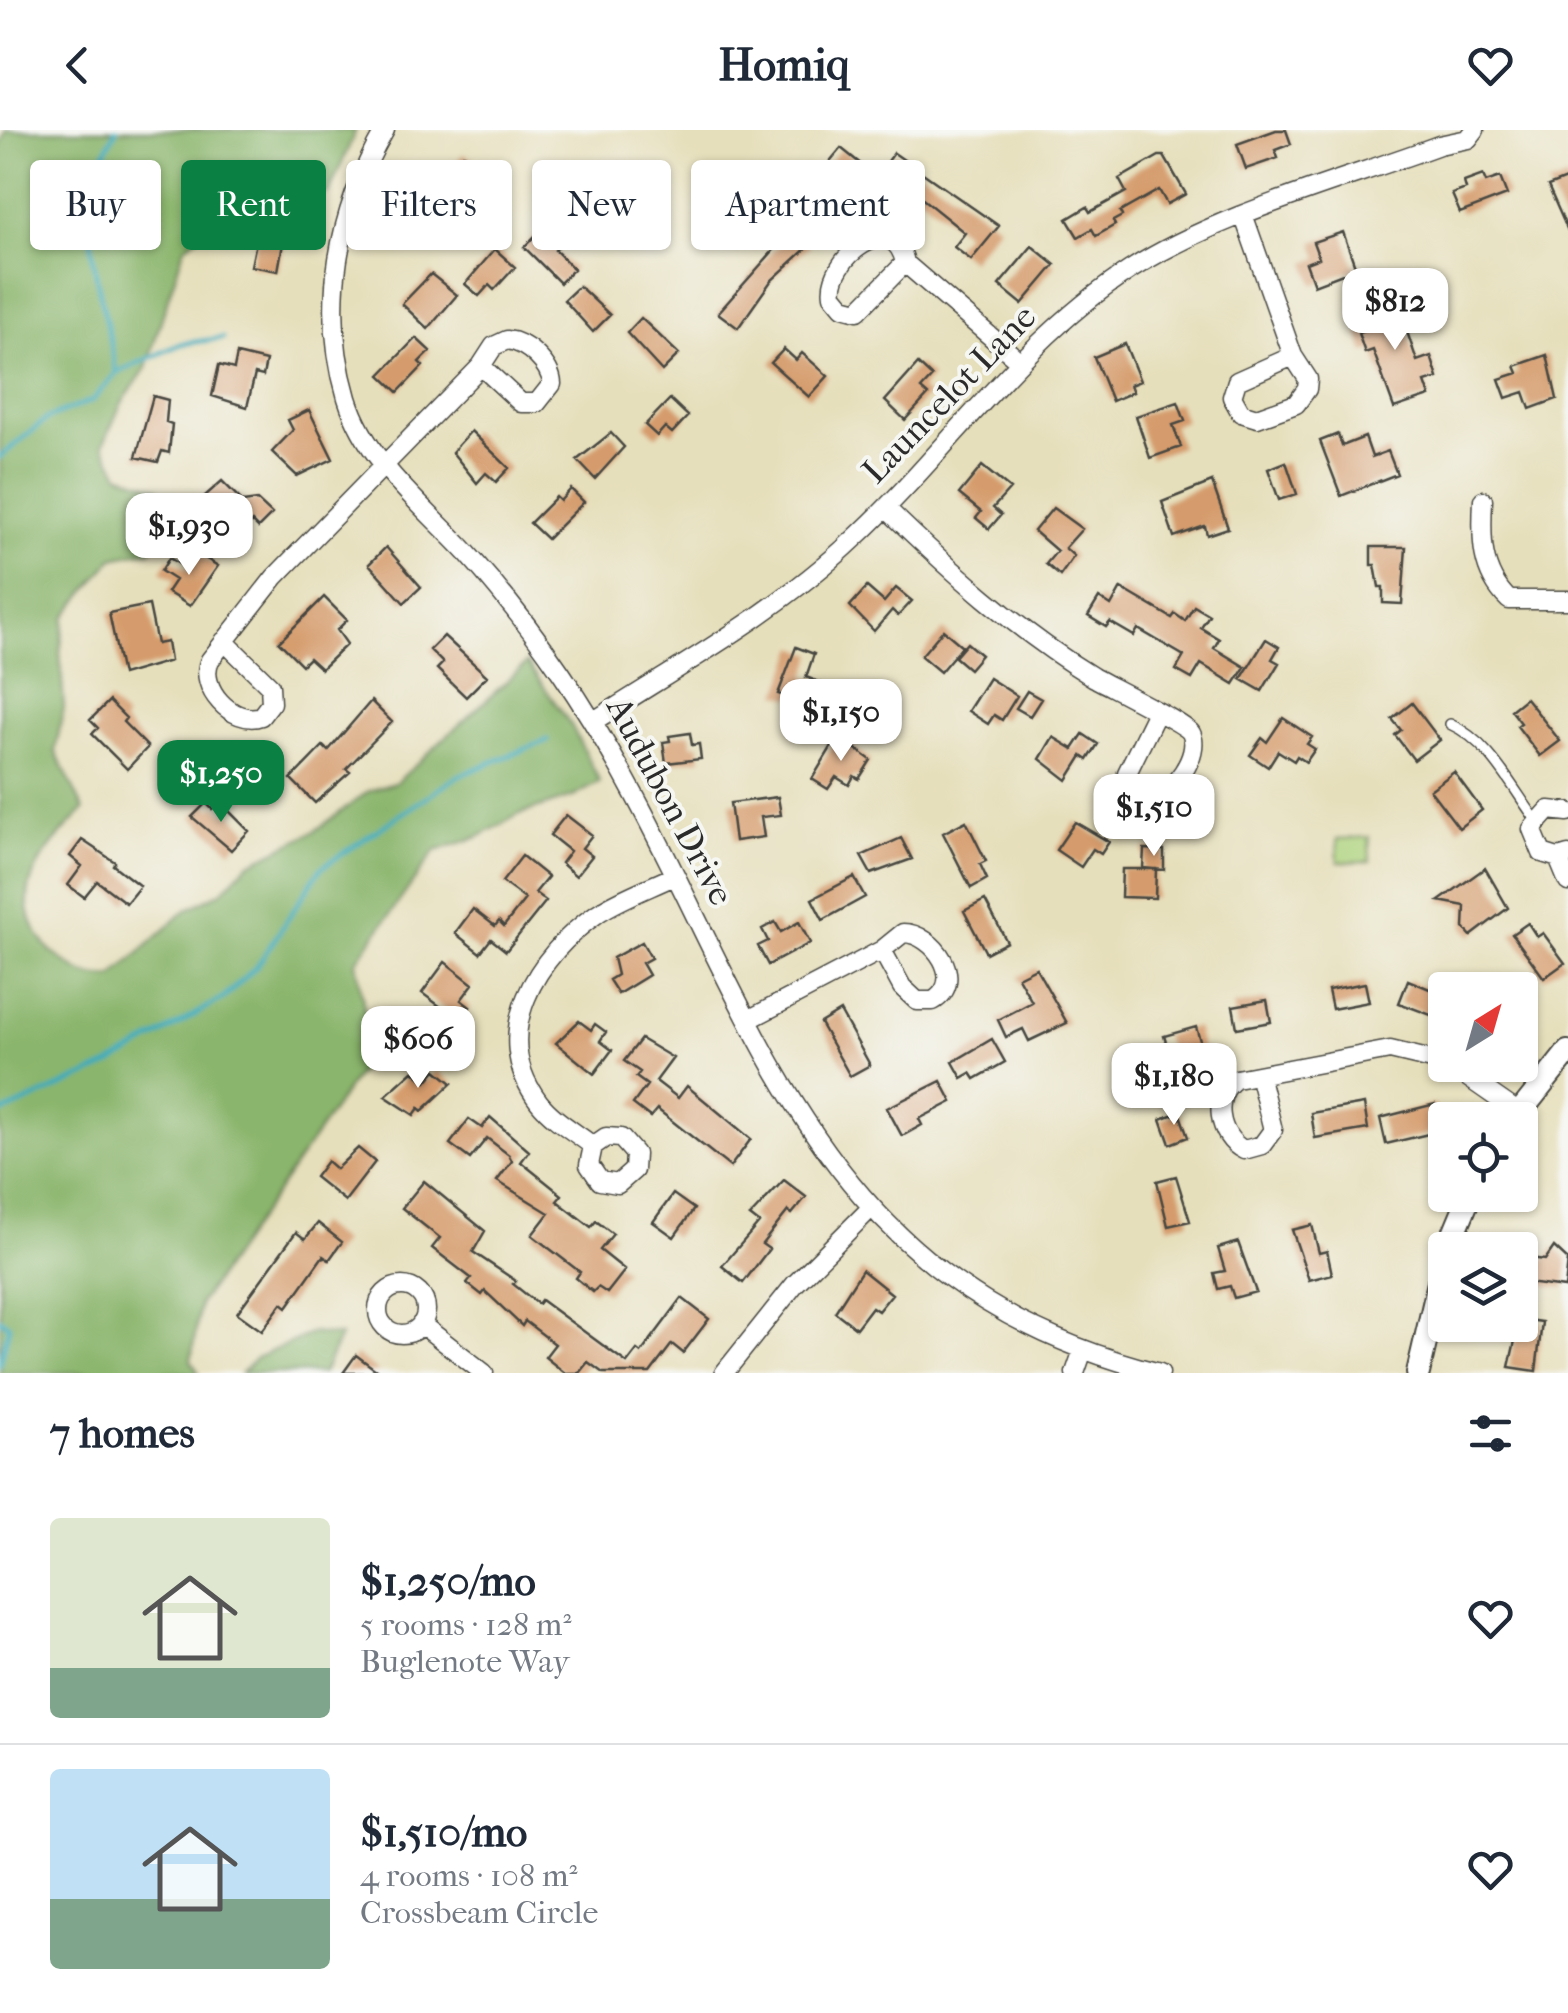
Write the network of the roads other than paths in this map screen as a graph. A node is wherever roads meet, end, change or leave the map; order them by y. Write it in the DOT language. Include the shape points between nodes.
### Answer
graph roads {
  1 [pos="385,130"];
  2 [pos="1474,130"];
  3 [pos="1437,138"];
  4 [pos="1244,217"];
  5 [pos="904,262"];
  6 [pos="1293,356"];
  7 [pos="1018,360"];
  8 [pos="481,366"];
  9 [pos="383,466"];
  10 [pos="1482,500"];
  11 [pos="886,508"];
  12 [pos="1568,600"];
  13 [pos="224,642"];
  14 [pos="1156,714"];
  15 [pos="594,721"];
  16 [pos="1450,724"];
  17 [pos="1568,812"];
  18 [pos="1536,820"];
  19 [pos="1563,856"];
  20 [pos="674,876"];
  21 [pos="1568,882"];
  22 [pos="882,950"];
  23 [pos="748,1020"];
  24 [pos="1568,1052"];
  25 [pos="1428,1059"];
  26 [pos="1260,1078"];
  27 [pos="1472,1082"];
  28 [pos="1498,1102"];
  29 [pos="1528,1102"];
  30 [pos="593,1146"];
  31 [pos="871,1208"];
  32 [pos="421,1324"];
  33 [pos="1428,1330"];
  34 [pos="1083,1350"];
  35 [pos="484,1373"];
  36 [pos="724,1373"];
  37 [pos="1075,1373"];
  38 [pos="1160,1373"];
  39 [pos="1418,1373"];
  1 -- 9 [label="street, Audubon Drive" via="341,237 333,318 348,402"];
  2 -- 3 [label="street, Launcelot Lane" via="1468,139"];
  3 -- 4 [label="street, Launcelot Lane"];
  4 -- 6 [label="street"];
  4 -- 7 [label="street, Launcelot Lane" via="1131,270"];
  5 -- 7 [label="street"];
  7 -- 11 [label="street, Launcelot Lane"];
  8 -- 9 [label="street"];
  9 -- 13 [label="street" via="275,577"];
  9 -- 15 [label="street, Audubon Drive" via="502,594"];
  10 -- 12 [label="street" via="1488,572 1510,600"];
  11 -- 14 [label="street" via="1036,640"];
  11 -- 15 [label="street, Launcelot Lane" via="794,591"];
  14 -- 14 [label="street" via="1186,726 1194,750 1168,790 1152,799 1135,791 1127,773"];
  15 -- 20 [label="street, Audubon Drive"];
  16 -- 18 [label="lane" via="1481,745"];
  17 -- 18 [label="street" via="1548,810"];
  18 -- 19 [label="street" via="1535,846"];
  19 -- 21 [label="street"];
  20 -- 23 [label="street, Audubon Drive"];
  20 -- 30 [label="street" via="568,935 523,1002 516,1048 530,1088"];
  22 -- 23 [label="street"];
  23 -- 31 [label="street, Audubon Drive" via="792,1105"];
  24 -- 29 [label="street"];
  25 -- 26 [label="street" via="1390,1050"];
  27 -- 28 [label="street"];
  31 -- 34 [label="street, Audubon Drive" via="978,1299"];
  31 -- 36 [label="street" via="796,1284"];
  32 -- 35 [label="street"];
  33 -- 39 [label="street"];
  34 -- 37 [label="street"];
  34 -- 38 [label="street, Audubon Drive"];
}
